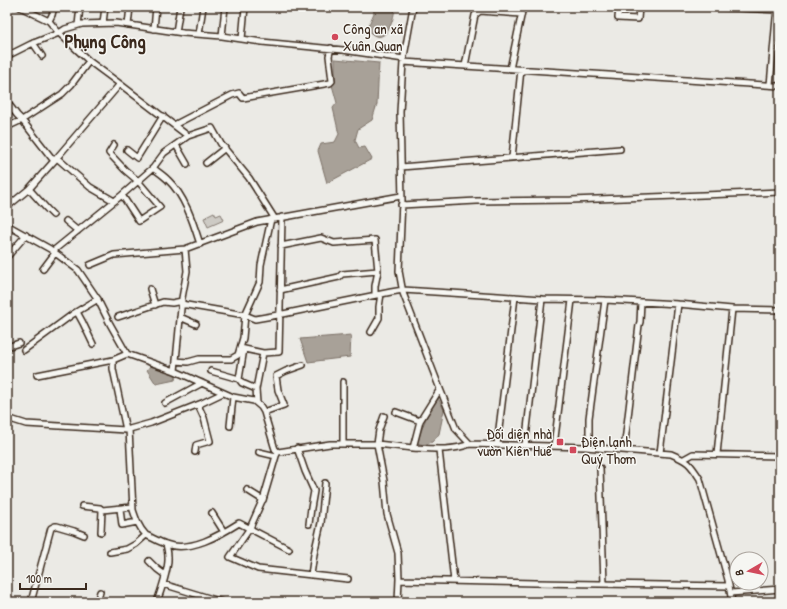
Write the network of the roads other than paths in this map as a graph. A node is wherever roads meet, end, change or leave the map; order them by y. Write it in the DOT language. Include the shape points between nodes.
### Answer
graph roads {
  1 [pos="20,7"];
  2 [pos="54,7"];
  3 [pos="80,7"];
  4 [pos="105,7"];
  5 [pos="130,7"];
  6 [pos="156,7"];
  7 [pos="180,7"];
  8 [pos="203,7"];
  9 [pos="225,7"];
  10 [pos="245,7"];
  11 [pos="413,7"];
  12 [pos="523,7"];
  13 [pos="619,7"];
  14 [pos="640,7"];
  15 [pos="718,7"];
  16 [pos="777,8"];
  17 [pos="521,14"];
  18 [pos="49,21"];
  19 [pos="103,23"];
  20 [pos="78,25"];
  21 [pos="128,25"];
  22 [pos="154,29"];
  23 [pos="176,32"];
  24 [pos="58,33"];
  25 [pos="200,34"];
  26 [pos="222,36"];
  27 [pos="242,39"];
  28 [pos="33,43"];
  29 [pos="332,48"];
  30 [pos="7,56"];
  31 [pos="42,56"];
  32 [pos="404,60"];
  33 [pos="89,61"];
  34 [pos="465,66"];
  35 [pos="510,69"];
  36 [pos="521,70"];
  37 [pos="120,84"];
  38 [pos="770,85"];
  39 [pos="780,86"];
  40 [pos="7,102"];
  41 [pos="162,116"];
  42 [pos="22,120"];
  43 [pos="174,124"];
  44 [pos="7,127"];
  45 [pos="188,136"];
  46 [pos="114,145"];
  47 [pos="176,145"];
  48 [pos="225,148"];
  49 [pos="620,149"];
  50 [pos="127,150"];
  51 [pos="512,158"];
  52 [pos="56,160"];
  53 [pos="187,164"];
  54 [pos="206,164"];
  55 [pos="401,167"];
  56 [pos="153,168"];
  57 [pos="138,181"];
  58 [pos="29,188"];
  59 [pos="780,192"];
  60 [pos="122,195"];
  61 [pos="401,196"];
  62 [pos="114,201"];
  63 [pos="401,205"];
  64 [pos="7,207"];
  65 [pos="54,215"];
  66 [pos="282,217"];
  67 [pos="273,219"];
  68 [pos="66,221"];
  69 [pos="7,225"];
  70 [pos="78,231"];
  71 [pos="26,236"];
  72 [pos="200,244"];
  73 [pos="281,246"];
  74 [pos="185,249"];
  75 [pos="54,252"];
  76 [pos="7,257"];
  77 [pos="90,265"];
  78 [pos="44,269"];
  79 [pos="378,271"];
  80 [pos="150,289"];
  81 [pos="280,290"];
  82 [pos="403,290"];
  83 [pos="378,294"];
  84 [pos="515,298"];
  85 [pos="98,299"];
  86 [pos="542,299"];
  87 [pos="572,300"];
  88 [pos="605,300"];
  89 [pos="641,302"];
  90 [pos="181,303"];
  91 [pos="678,304"];
  92 [pos="155,305"];
  93 [pos="732,309"];
  94 [pos="780,310"];
  95 [pos="76,312"];
  96 [pos="245,315"];
  97 [pos="280,315"];
  98 [pos="118,317"];
  99 [pos="180,317"];
  100 [pos="196,324"];
  101 [pos="371,332"];
  102 [pos="19,343"];
  103 [pos="93,344"];
  104 [pos="7,347"];
  105 [pos="242,349"];
  106 [pos="24,350"];
  107 [pos="263,353"];
  108 [pos="127,354"];
  109 [pos="113,360"];
  110 [pos="176,361"];
  111 [pos="303,365"];
  112 [pos="175,371"];
  113 [pos="211,371"];
  114 [pos="38,375"];
  115 [pos="239,379"];
  116 [pos="343,382"];
  117 [pos="202,383"];
  118 [pos="256,389"];
  119 [pos="440,389"];
  120 [pos="223,393"];
  121 [pos="233,397"];
  122 [pos="165,402"];
  123 [pos="257,403"];
  124 [pos="198,405"];
  125 [pos="264,412"];
  126 [pos="396,412"];
  127 [pos="384,416"];
  128 [pos="7,418"];
  129 [pos="420,421"];
  130 [pos="230,426"];
  131 [pos="128,429"];
  132 [pos="343,444"];
  133 [pos="377,444"];
  134 [pos="470,444"];
  135 [pos="498,445"];
  136 [pos="525,446"];
  137 [pos="554,446"];
  138 [pos="297,448"];
  139 [pos="413,448"];
  140 [pos="589,448"];
  141 [pos="440,450"];
  142 [pos="624,450"];
  143 [pos="195,452"];
  144 [pos="259,452"];
  145 [pos="660,453"];
  146 [pos="277,454"];
  147 [pos="717,454"];
  148 [pos="780,456"];
  149 [pos="684,459"];
  150 [pos="600,468"];
  151 [pos="325,484"];
  152 [pos="247,490"];
  153 [pos="263,500"];
  154 [pos="82,506"];
  155 [pos="132,507"];
  156 [pos="120,509"];
  157 [pos="102,510"];
  158 [pos="212,513"];
  159 [pos="137,522"];
  160 [pos="309,524"];
  161 [pos="250,528"];
  162 [pos="101,532"];
  163 [pos="224,532"];
  164 [pos="84,535"];
  165 [pos="146,535"];
  166 [pos="166,544"];
  167 [pos="289,549"];
  168 [pos="110,552"];
  169 [pos="149,561"];
  170 [pos="165,575"];
  171 [pos="310,575"];
  172 [pos="348,579"];
  173 [pos="399,580"];
  174 [pos="454,581"];
  175 [pos="163,584"];
  176 [pos="604,584"];
  177 [pos="729,586"];
  178 [pos="780,589"];
  179 [pos="100,592"];
  180 [pos="731,593"];
  181 [pos="32,602"];
  182 [pos="97,602"];
  183 [pos="156,602"];
  184 [pos="222,602"];
  185 [pos="398,602"];
  186 [pos="732,602"];
  1 -- 18 [label="street"];
  2 -- 18 [label="street"];
  3 -- 20 [label="street"];
  4 -- 19 [label="street"];
  5 -- 21 [label="street"];
  6 -- 22 [label="street"];
  7 -- 23 [label="street"];
  8 -- 25 [label="street"];
  9 -- 26 [label="street"];
  10 -- 27 [label="street"];
  11 -- 32 [label="street"];
  12 -- 17 [label="street"];
  13 -- 14 [label="street" via="618,18 638,19"];
  15 -- 16 [label="street"];
  16 -- 38 [label="street"];
  17 -- 34 [label="street" via="480,11 475,15"];
  17 -- 35 [label="street"];
  18 -- 24 [label="street"];
  19 -- 20 [label="street"];
  19 -- 21 [label="street"];
  20 -- 24 [label="street"];
  21 -- 22 [label="street"];
  22 -- 23 [label="street"];
  23 -- 25 [label="street"];
  24 -- 28 [label="street"];
  24 -- 33 [label="street"];
  25 -- 26 [label="street"];
  26 -- 27 [label="street"];
  27 -- 29 [label="street"];
  28 -- 30 [label="street"];
  28 -- 31 [label="street"];
  29 -- 32 [label="street"];
  29 -- 43 [label="street" via="329,56 332,81 330,83 243,98 239,94 232,95"];
  32 -- 34 [label="street"];
  32 -- 55 [label="street" via="400,112"];
  33 -- 37 [label="street"];
  33 -- 42 [label="street" via="62,94"];
  34 -- 35 [label="street"];
  35 -- 36 [label="street"];
  36 -- 38 [label="street"];
  36 -- 51 [label="street"];
  37 -- 41 [label="street"];
  37 -- 52 [label="street"];
  38 -- 39 [label="street"];
  40 -- 42 [label="street"];
  41 -- 43 [label="street"];
  41 -- 50 [label="street" via="137,158"];
  42 -- 44 [label="street"];
  42 -- 52 [label="street"];
  43 -- 45 [label="street"];
  45 -- 47 [label="street"];
  45 -- 48 [label="street" via="212,128"];
  46 -- 57 [label="street" via="108,153"];
  47 -- 53 [label="street"];
  47 -- 56 [label="street" via="164,153"];
  48 -- 54 [label="street"];
  48 -- 67 [label="street" via="249,178"];
  49 -- 51 [label="street"];
  51 -- 55 [label="street"];
  52 -- 58 [label="street"];
  52 -- 62 [label="street" via="90,187"];
  55 -- 61 [label="street"];
  56 -- 57 [label="street"];
  56 -- 72 [label="street" via="168,180 181,198 192,219"];
  57 -- 60 [label="street"];
  57 -- 60 [label="street" via="160,208 139,221"];
  58 -- 64 [label="street"];
  58 -- 65 [label="street"];
  59 -- 63 [label="street"];
  60 -- 62 [label="street"];
  61 -- 63 [label="street"];
  61 -- 66 [label="street"];
  62 -- 70 [label="street"];
  63 -- 82 [label="street" via="399,271"];
  66 -- 67 [label="street"];
  66 -- 73 [label="street"];
  67 -- 72 [label="street" via="257,222"];
  67 -- 96 [label="street" via="261,265 260,282"];
  68 -- 70 [label="street"];
  69 -- 71 [label="street"];
  70 -- 75 [label="street"];
  71 -- 75 [label="street"];
  71 -- 76 [label="street"];
  72 -- 74 [label="street"];
  73 -- 79 [label="street" via="321,238 334,243 375,240"];
  73 -- 81 [label="street"];
  74 -- 77 [label="street" via="114,255"];
  74 -- 90 [label="street" via="187,271"];
  75 -- 78 [label="street"];
  75 -- 85 [label="street" via="78,270"];
  79 -- 81 [label="street" via="342,274 339,277"];
  79 -- 83 [label="street" via="375,286"];
  80 -- 92 [label="street"];
  81 -- 97 [label="street"];
  82 -- 83 [label="street"];
  82 -- 84 [label="street"];
  82 -- 119 [label="street"];
  83 -- 97 [label="street"];
  83 -- 101 [label="street" via="379,318"];
  84 -- 86 [label="street"];
  84 -- 135 [label="street"];
  85 -- 95 [label="street"];
  85 -- 108 [label="street"];
  86 -- 87 [label="street"];
  86 -- 136 [label="street"];
  87 -- 88 [label="street"];
  87 -- 137 [label="street"];
  88 -- 89 [label="street"];
  88 -- 140 [label="street" via="589,418"];
  89 -- 91 [label="street"];
  89 -- 142 [label="street"];
  90 -- 92 [label="street" via="163,302"];
  90 -- 96 [label="street"];
  90 -- 99 [label="street"];
  91 -- 93 [label="street"];
  91 -- 145 [label="street"];
  92 -- 98 [label="street"];
  93 -- 94 [label="street"];
  93 -- 147 [label="street"];
  95 -- 103 [label="street"];
  95 -- 106 [label="street"];
  96 -- 97 [label="street" via="255,319"];
  96 -- 105 [label="street"];
  97 -- 107 [label="street" via="279,352"];
  99 -- 100 [label="street"];
  99 -- 110 [label="street"];
  102 -- 104 [label="street"];
  105 -- 107 [label="street"];
  105 -- 110 [label="street" via="232,360"];
  105 -- 115 [label="street"];
  107 -- 118 [label="street"];
  108 -- 109 [label="street"];
  108 -- 112 [label="street"];
  109 -- 114 [label="street"];
  109 -- 131 [label="street"];
  110 -- 112 [label="street"];
  111 -- 125 [label="street" via="276,376 284,405"];
  112 -- 117 [label="street"];
  113 -- 115 [label="street"];
  115 -- 118 [label="street"];
  116 -- 132 [label="street"];
  117 -- 120 [label="street"];
  117 -- 122 [label="street"];
  118 -- 123 [label="street"];
  119 -- 129 [label="street"];
  119 -- 134 [label="street" via="456,429"];
  120 -- 121 [label="street"];
  120 -- 124 [label="street"];
  121 -- 123 [label="street"];
  121 -- 130 [label="street"];
  123 -- 125 [label="street"];
  124 -- 131 [label="street"];
  124 -- 143 [label="street" via="210,441 196,445"];
  125 -- 146 [label="street"];
  126 -- 129 [label="street"];
  127 -- 133 [label="street"];
  128 -- 131 [label="street" via="26,424"];
  129 -- 139 [label="street"];
  131 -- 155 [label="street"];
  132 -- 133 [label="street"];
  132 -- 138 [label="street"];
  133 -- 139 [label="street"];
  133 -- 173 [label="street" via="387,514 398,553"];
  134 -- 135 [label="street"];
  134 -- 141 [label="street"];
  135 -- 136 [label="street"];
  136 -- 137 [label="street"];
  137 -- 140 [label="street"];
  138 -- 146 [label="street"];
  138 -- 160 [label="street" via="314,491"];
  139 -- 141 [label="street"];
  140 -- 142 [label="street"];
  141 -- 174 [label="street"];
  142 -- 145 [label="street"];
  144 -- 146 [label="street"];
  145 -- 149 [label="street"];
  146 -- 153 [label="street"];
  147 -- 148 [label="street"];
  147 -- 149 [label="street" via="693,454"];
  149 -- 177 [label="street" via="700,479"];
  150 -- 176 [label="street"];
  151 -- 171 [label="street" via="321,523"];
  152 -- 153 [label="street"];
  153 -- 161 [label="street"];
  154 -- 157 [label="street"];
  155 -- 156 [label="street"];
  155 -- 159 [label="street"];
  156 -- 157 [label="street"];
  156 -- 159 [label="street" via="122,526"];
  157 -- 162 [label="street"];
  158 -- 163 [label="street"];
  159 -- 165 [label="street"];
  161 -- 163 [label="street" via="239,523"];
  161 -- 167 [label="street"];
  161 -- 171 [label="street" via="230,557 258,569"];
  163 -- 166 [label="street" via="198,544"];
  164 -- 181 [label="street" via="57,526 51,528"];
  165 -- 166 [label="street"];
  165 -- 168 [label="street" via="127,549"];
  166 -- 170 [label="street" via="168,558"];
  169 -- 170 [label="street"];
  170 -- 175 [label="street"];
  171 -- 172 [label="street"];
  173 -- 174 [label="street"];
  173 -- 185 [label="street"];
  174 -- 176 [label="street"];
  175 -- 183 [label="street"];
  175 -- 184 [label="street"];
  176 -- 177 [label="street"];
  178 -- 180 [label="street"];
  179 -- 182 [label="street"];
  180 -- 186 [label="street"];
}
